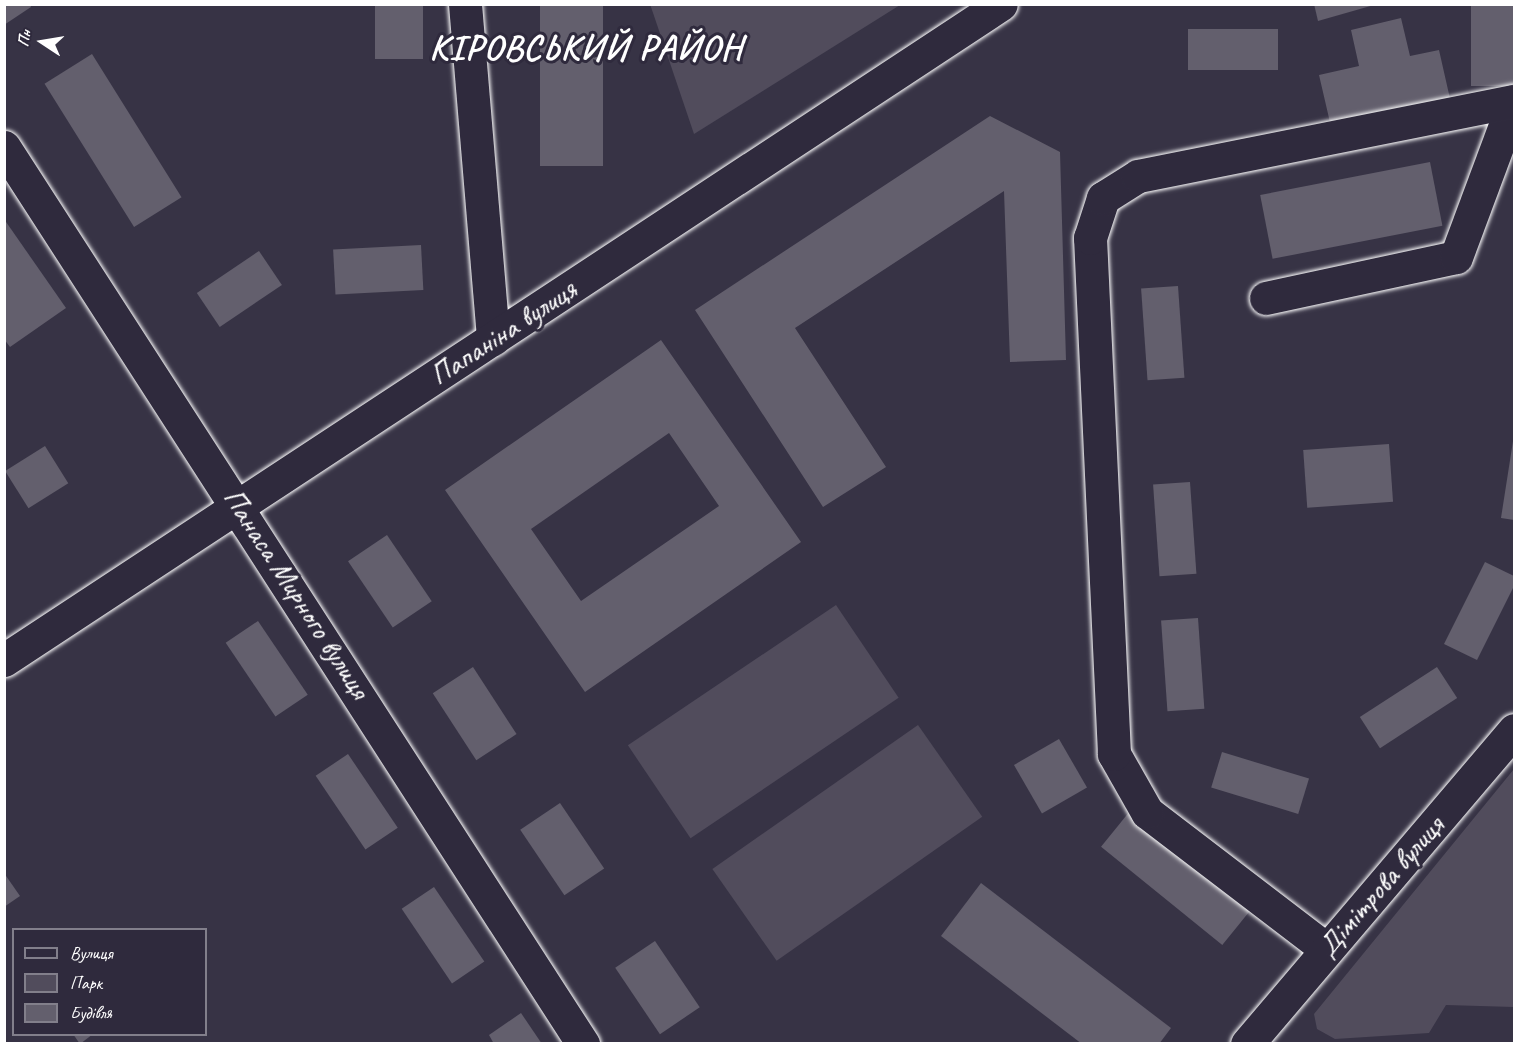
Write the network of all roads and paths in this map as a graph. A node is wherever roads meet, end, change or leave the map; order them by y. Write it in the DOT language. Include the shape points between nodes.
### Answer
graph roads {
  1 [pos="465,4"];
  2 [pos="1001,4"];
  3 [pos="1514,101"];
  4 [pos="4,147"];
  5 [pos="1266,298"];
  6 [pos="493,339"];
  7 [pos="240,505"];
  8 [pos="4,660"];
  9 [pos="1515,730"];
  10 [pos="1326,949"];
  11 [pos="583,1044"];
  12 [pos="1247,1044"];
  1 -- 6 [label="street"];
  2 -- 6 [label="street, Папаніна вулиця"];
  3 -- 5 [label="street" via="1456,257"];
  3 -- 10 [label="street" via="1138,176 1103,198 1090,238 1114,754 1147,812"];
  4 -- 7 [label="street, Панаса Мирного вулиця"];
  6 -- 7 [label="street, Папаніна вулиця"];
  7 -- 8 [label="street, Папаніна вулиця"];
  7 -- 11 [label="street, Панаса Мирного вулиця"];
  9 -- 10 [label="street, Дімітрова вулиця"];
  10 -- 12 [label="street, Дімітрова вулиця"];
}
